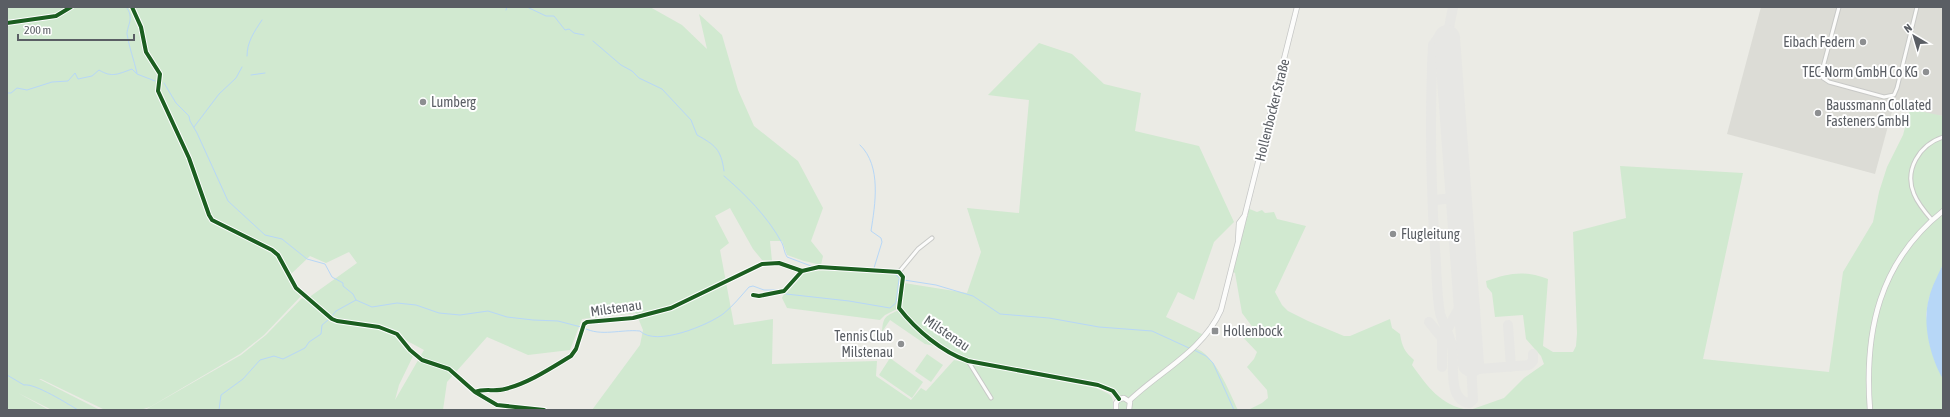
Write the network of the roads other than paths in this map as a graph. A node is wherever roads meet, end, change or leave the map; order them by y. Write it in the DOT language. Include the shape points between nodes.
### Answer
graph roads {
  1 [pos="71,7"];
  2 [pos="132,7"];
  3 [pos="1297,7"];
  4 [pos="1839,7"];
  5 [pos="1917,7"];
  6 [pos="7,23"];
  7 [pos="1943,137"];
  8 [pos="1943,211"];
  9 [pos="1932,220"];
  10 [pos="932,238"];
  11 [pos="802,271"];
  12 [pos="899,272"];
  13 [pos="753,295"];
  14 [pos="968,361"];
  15 [pos="475,392"];
  16 [pos="991,398"];
  17 [pos="1119,399"];
  18 [pos="1129,401"];
  19 [pos="544,410"];
  20 [pos="1116,410"];
  21 [pos="1129,410"];
  22 [pos="1870,410"];
  1 -- 6 [label="street" via="56,16"];
  2 -- 15 [label="street" via="141,27 146,52 160,74 158,91 189,158 211,218 217,224 272,250 296,288 326,316 336,321 380,327 397,334 422,360 449,369"];
  3 -- 18 [label="main road, Hollenbocker Straße" via="1221,310 1210,330 1191,349"];
  4 -- 5 [label="street" via="1822,71 1823,78 1829,82 1884,97 1894,95 1897,88"];
  7 -- 9 [label="street" via="1924,148 1911,169 1914,196"];
  8 -- 9 [label="main road"];
  9 -- 22 [label="main road" via="1904,250 1891,272 1880,300 1872,346"];
  10 -- 12 [label="street" via="918,249"];
  11 -- 12 [label="street, Milstenau" via="821,267"];
  11 -- 13 [label="street" via="784,291"];
  11 -- 15 [label="street, Milstenau" via="778,263 762,264 671,308 633,318 587,322 574,353 552,368 505,390"];
  12 -- 14 [label="street, Milstenau" via="903,277 899,306 905,315 925,336"];
  14 -- 16 [label="street, Milstenau"];
  14 -- 17 [label="street, Milstenau" via="1098,385 1113,391"];
  15 -- 19 [label="street" via="497,405"];
  17 -- 18 [label="main road"];
  17 -- 20 [label="main road" via="1115,405"];
  18 -- 21 [label="main road"];
}
